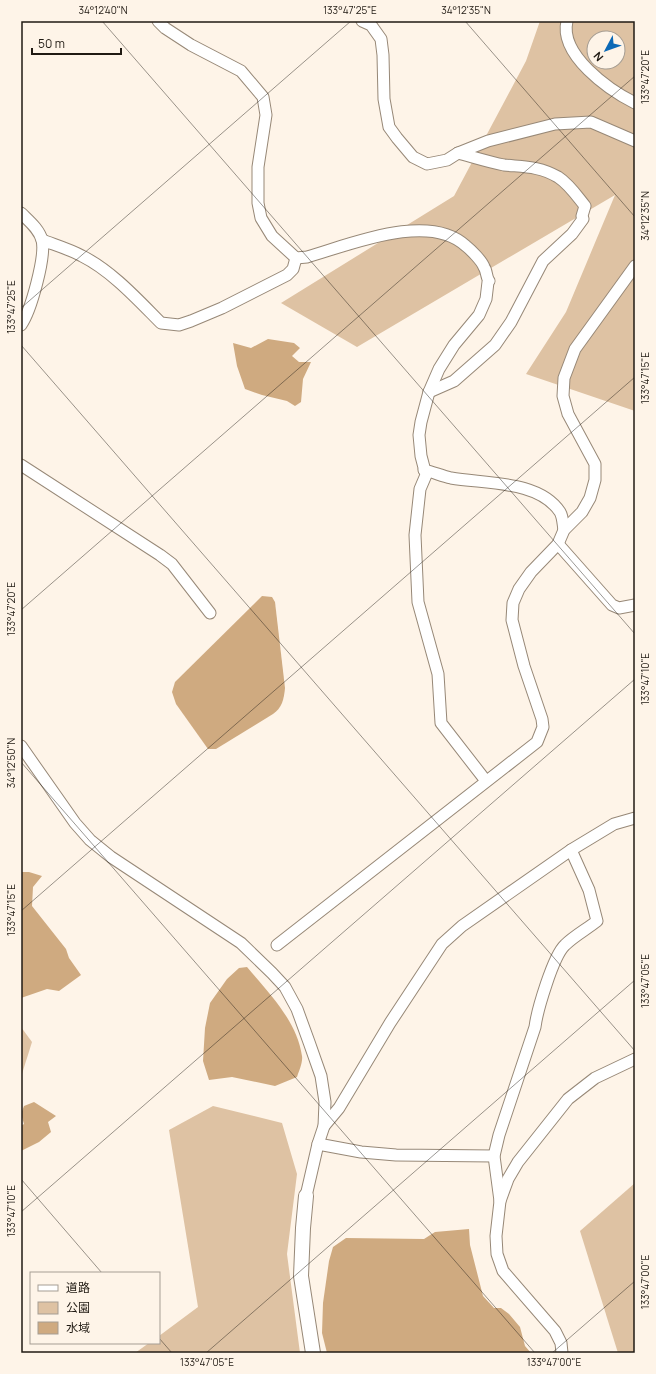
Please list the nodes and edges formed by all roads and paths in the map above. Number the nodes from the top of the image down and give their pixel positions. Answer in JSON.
{"nodes":[{"id":1,"x":158,"y":21,"type":"edge"},
{"id":2,"x":362,"y":21,"type":"edge"},
{"id":3,"x":567,"y":21,"type":"edge"},
{"id":4,"x":635,"y":103,"type":"edge"},
{"id":5,"x":635,"y":141,"type":"edge"},
{"id":6,"x":458,"y":154,"type":"junction"},
{"id":7,"x":21,"y":213,"type":"edge"},
{"id":8,"x":42,"y":240,"type":"junction"},
{"id":9,"x":296,"y":258,"type":"junction"},
{"id":10,"x":635,"y":266,"type":"edge"},
{"id":11,"x":21,"y":325,"type":"edge"},
{"id":12,"x":429,"y":392,"type":"junction"},
{"id":13,"x":21,"y":465,"type":"edge"},
{"id":14,"x":424,"y":470,"type":"junction"},
{"id":15,"x":564,"y":530,"type":"junction"},
{"id":16,"x":558,"y":544,"type":"junction"},
{"id":17,"x":635,"y":605,"type":"edge"},
{"id":18,"x":210,"y":613,"type":"dead end"},
{"id":19,"x":21,"y":746,"type":"edge"},
{"id":20,"x":486,"y":781,"type":"junction"},
{"id":21,"x":635,"y":818,"type":"edge"},
{"id":22,"x":571,"y":850,"type":"junction"},
{"id":23,"x":277,"y":945,"type":"dead end"},
{"id":24,"x":635,"y":1059,"type":"edge"},
{"id":25,"x":324,"y":1126,"type":"junction"},
{"id":26,"x":318,"y":1144,"type":"junction"},
{"id":27,"x":494,"y":1156,"type":"junction"},
{"id":28,"x":306,"y":1196,"type":"joint"},
{"id":29,"x":500,"y":1201,"type":"junction"},
{"id":30,"x":313,"y":1353,"type":"edge"},
{"id":31,"x":562,"y":1353,"type":"edge"}],
"edges":[{"from":1,"to":9,"type":"street"},
{"from":2,"to":6,"type":"street"},
{"from":3,"to":4,"type":"street"},
{"from":5,"to":6,"type":"street"},
{"from":6,"to":12,"type":"street"},
{"from":7,"to":8,"type":"street"},
{"from":8,"to":9,"type":"street"},
{"from":8,"to":11,"type":"street"},
{"from":9,"to":12,"type":"street"},
{"from":10,"to":15,"type":"street"},
{"from":12,"to":14,"type":"street"},
{"from":13,"to":18,"type":"street"},
{"from":14,"to":15,"type":"street"},
{"from":14,"to":20,"type":"street"},
{"from":15,"to":16,"type":"street"},
{"from":16,"to":17,"type":"street"},
{"from":16,"to":20,"type":"street"},
{"from":19,"to":25,"type":"street"},
{"from":20,"to":23,"type":"street"},
{"from":21,"to":22,"type":"street"},
{"from":22,"to":25,"type":"street"},
{"from":22,"to":27,"type":"street"},
{"from":24,"to":29,"type":"street"},
{"from":25,"to":26,"type":"street"},
{"from":26,"to":27,"type":"street"},
{"from":26,"to":28,"type":"street"},
{"from":27,"to":29,"type":"street"},
{"from":28,"to":30,"type":"street"},
{"from":29,"to":31,"type":"street"}]}
